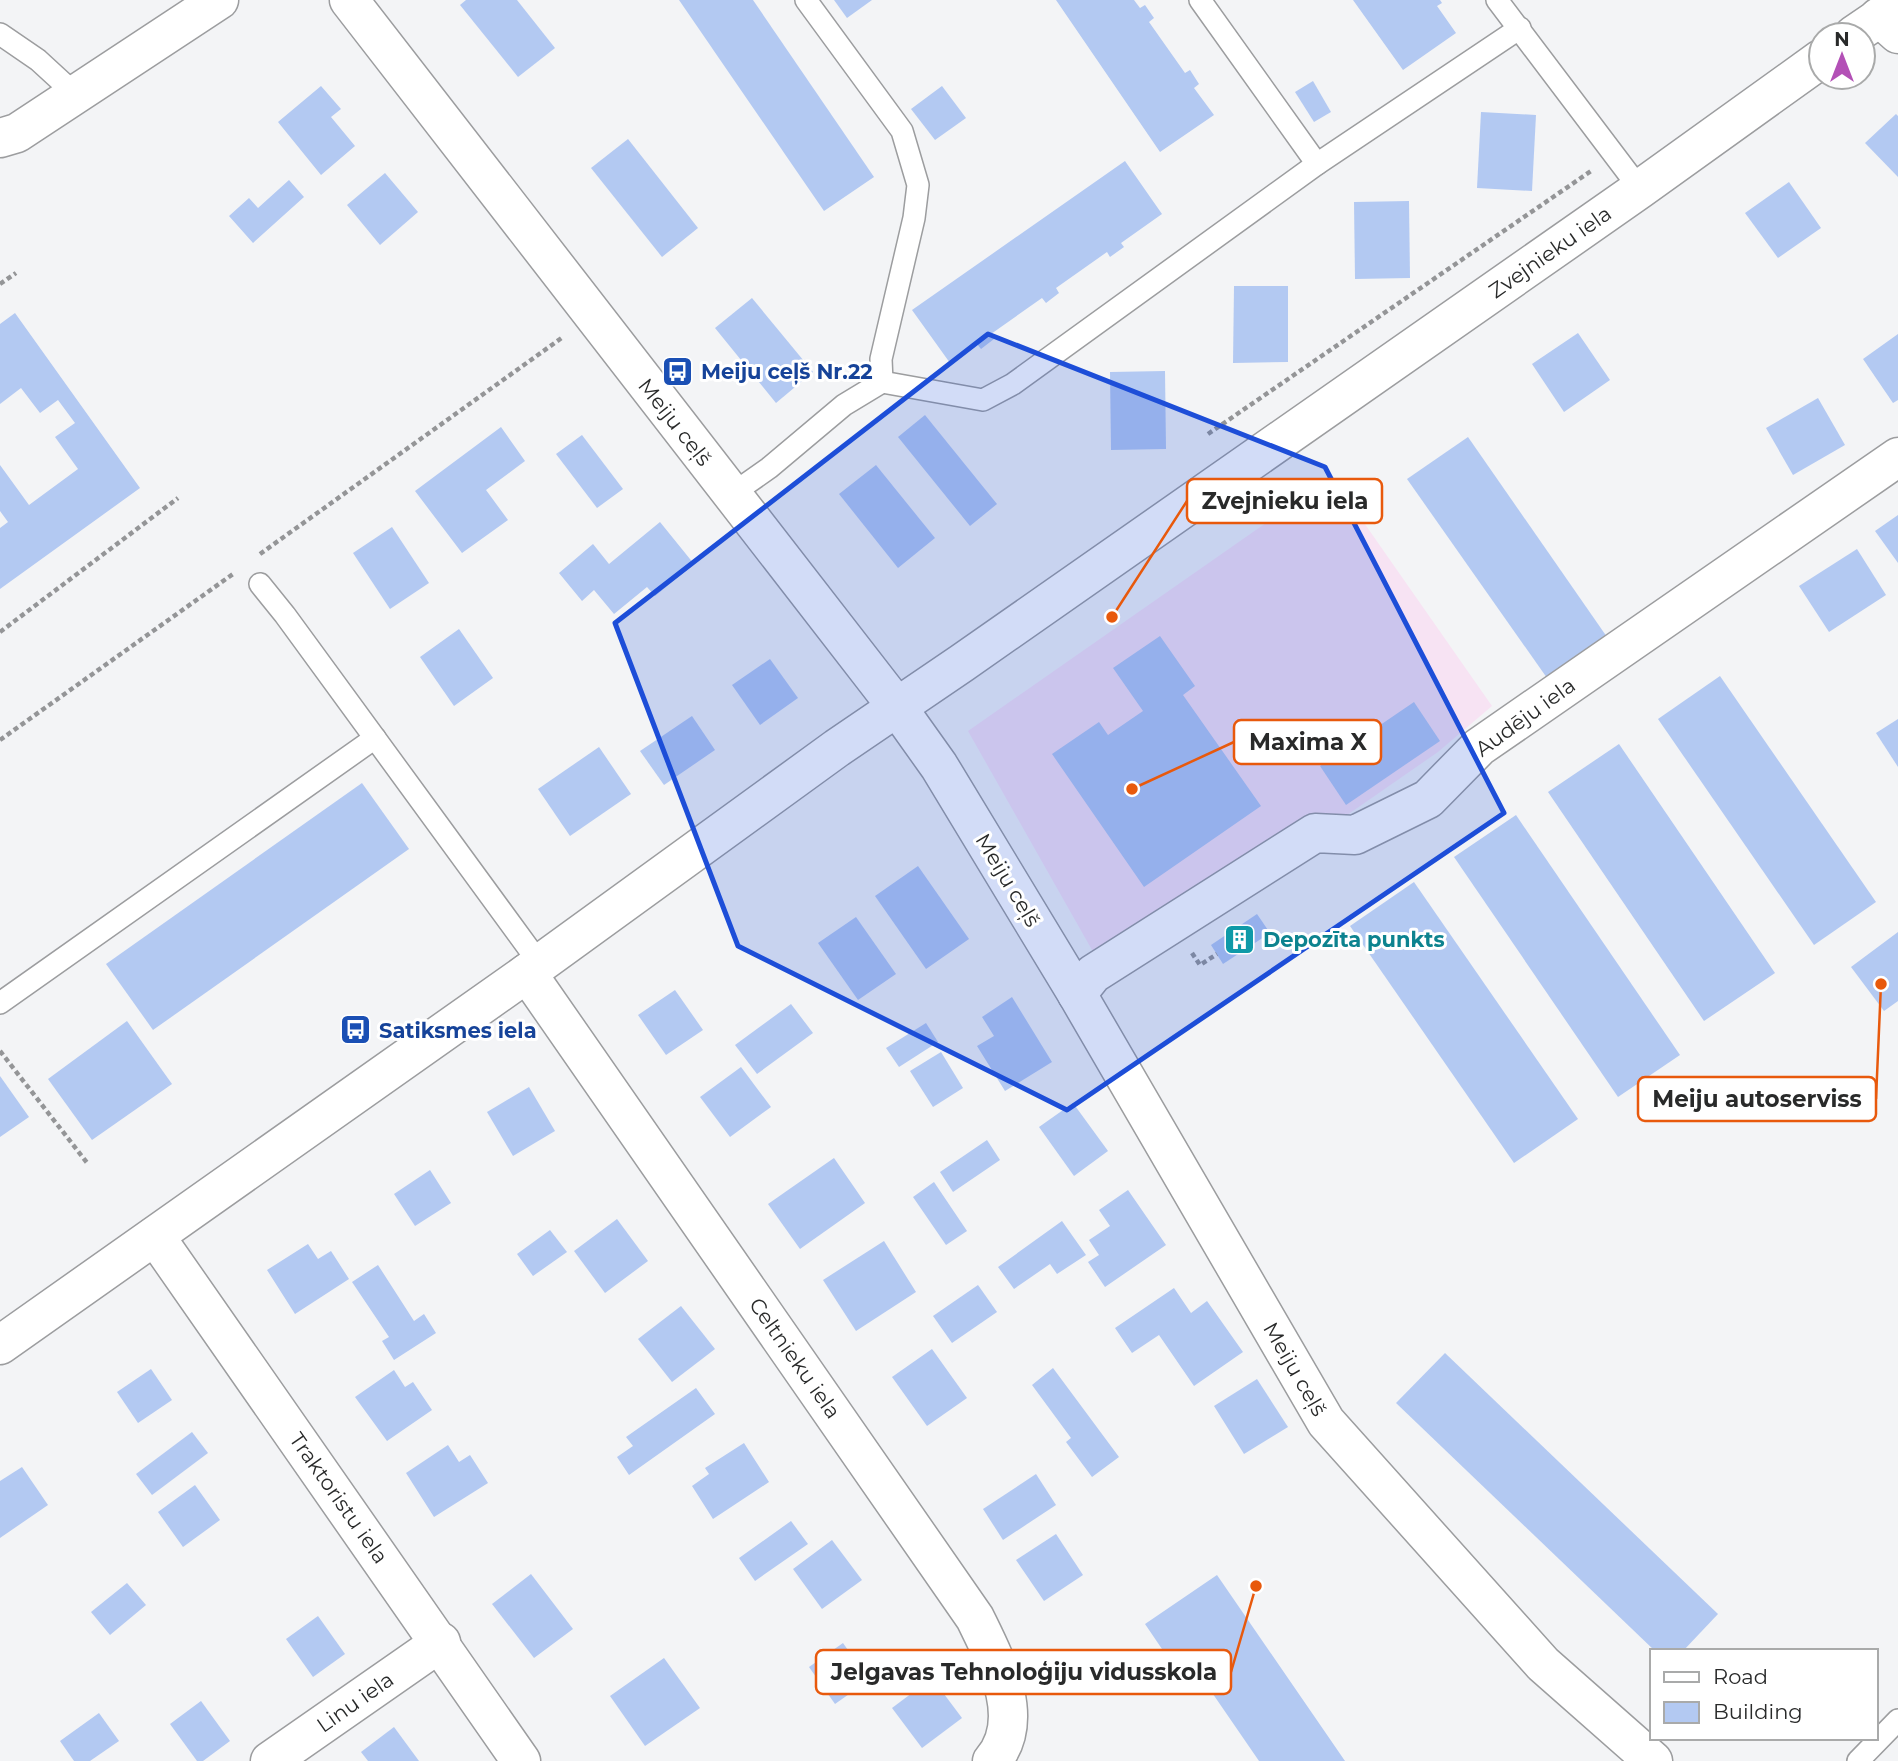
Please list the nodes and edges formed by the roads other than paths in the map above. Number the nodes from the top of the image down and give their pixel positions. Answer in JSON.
{"nodes":[{"id":1,"x":219,"y":0,"type":"edge"},
{"id":2,"x":349,"y":0,"type":"edge"},
{"id":3,"x":806,"y":0,"type":"edge"},
{"id":4,"x":1200,"y":0,"type":"edge"},
{"id":5,"x":1497,"y":0,"type":"edge"},
{"id":6,"x":1520,"y":28,"type":"junction"},
{"id":7,"x":0,"y":34,"type":"edge"},
{"id":8,"x":1807,"y":69,"type":"edge"},
{"id":9,"x":75,"y":94,"type":"junction"},
{"id":10,"x":0,"y":138,"type":"edge"},
{"id":11,"x":1317,"y":164,"type":"junction"},
{"id":12,"x":1640,"y":189,"type":"junction"},
{"id":13,"x":882,"y":382,"type":"junction"},
{"id":14,"x":1898,"y":457,"type":"edge"},
{"id":15,"x":732,"y":494,"type":"junction"},
{"id":16,"x":260,"y":584,"type":"dead end"},
{"id":17,"x":897,"y":707,"type":"junction"},
{"id":18,"x":375,"y":738,"type":"junction"},
{"id":19,"x":533,"y":968,"type":"junction"},
{"id":20,"x":1077,"y":994,"type":"junction"},
{"id":21,"x":0,"y":1003,"type":"edge"},
{"id":22,"x":155,"y":1236,"type":"junction"},
{"id":23,"x":0,"y":1345,"type":"edge"},
{"id":24,"x":441,"y":1643,"type":"junction"},
{"id":25,"x":1898,"y":1720,"type":"edge"},
{"id":26,"x":270,"y":1761,"type":"edge"},
{"id":27,"x":522,"y":1761,"type":"edge"},
{"id":28,"x":992,"y":1761,"type":"edge"},
{"id":29,"x":1653,"y":1761,"type":"edge"},
{"id":30,"x":1858,"y":1761,"type":"edge"}],
"edges":[{"from":1,"to":9,"type":"street"},
{"from":2,"to":15,"type":"street","name":"Meiju ceļš"},
{"from":3,"to":13,"type":"lane"},
{"from":4,"to":11,"type":"lane"},
{"from":5,"to":6,"type":"lane"},
{"from":6,"to":11,"type":"lane"},
{"from":6,"to":12,"type":"lane"},
{"from":7,"to":9,"type":"lane"},
{"from":8,"to":12,"type":"street","name":"Zvejnieku iela"},
{"from":9,"to":10,"type":"street"},
{"from":11,"to":13,"type":"lane"},
{"from":12,"to":17,"type":"street","name":"Zvejnieku iela"},
{"from":13,"to":15,"type":"lane"},
{"from":14,"to":20,"type":"street","name":"Audēju iela"},
{"from":15,"to":17,"type":"street","name":"Meiju ceļš"},
{"from":16,"to":18,"type":"lane"},
{"from":17,"to":19,"type":"street"},
{"from":17,"to":20,"type":"street","name":"Meiju ceļš"},
{"from":18,"to":19,"type":"lane"},
{"from":18,"to":21,"type":"lane"},
{"from":19,"to":22,"type":"street"},
{"from":19,"to":28,"type":"street","name":"Celtnieku iela"},
{"from":20,"to":29,"type":"street","name":"Meiju ceļš"},
{"from":22,"to":23,"type":"street"},
{"from":22,"to":24,"type":"street","name":"Traktoristu iela"},
{"from":24,"to":26,"type":"street","name":"Linu iela"},
{"from":24,"to":27,"type":"street","name":"Traktoristu iela"},
{"from":25,"to":30,"type":"lane"}]}
